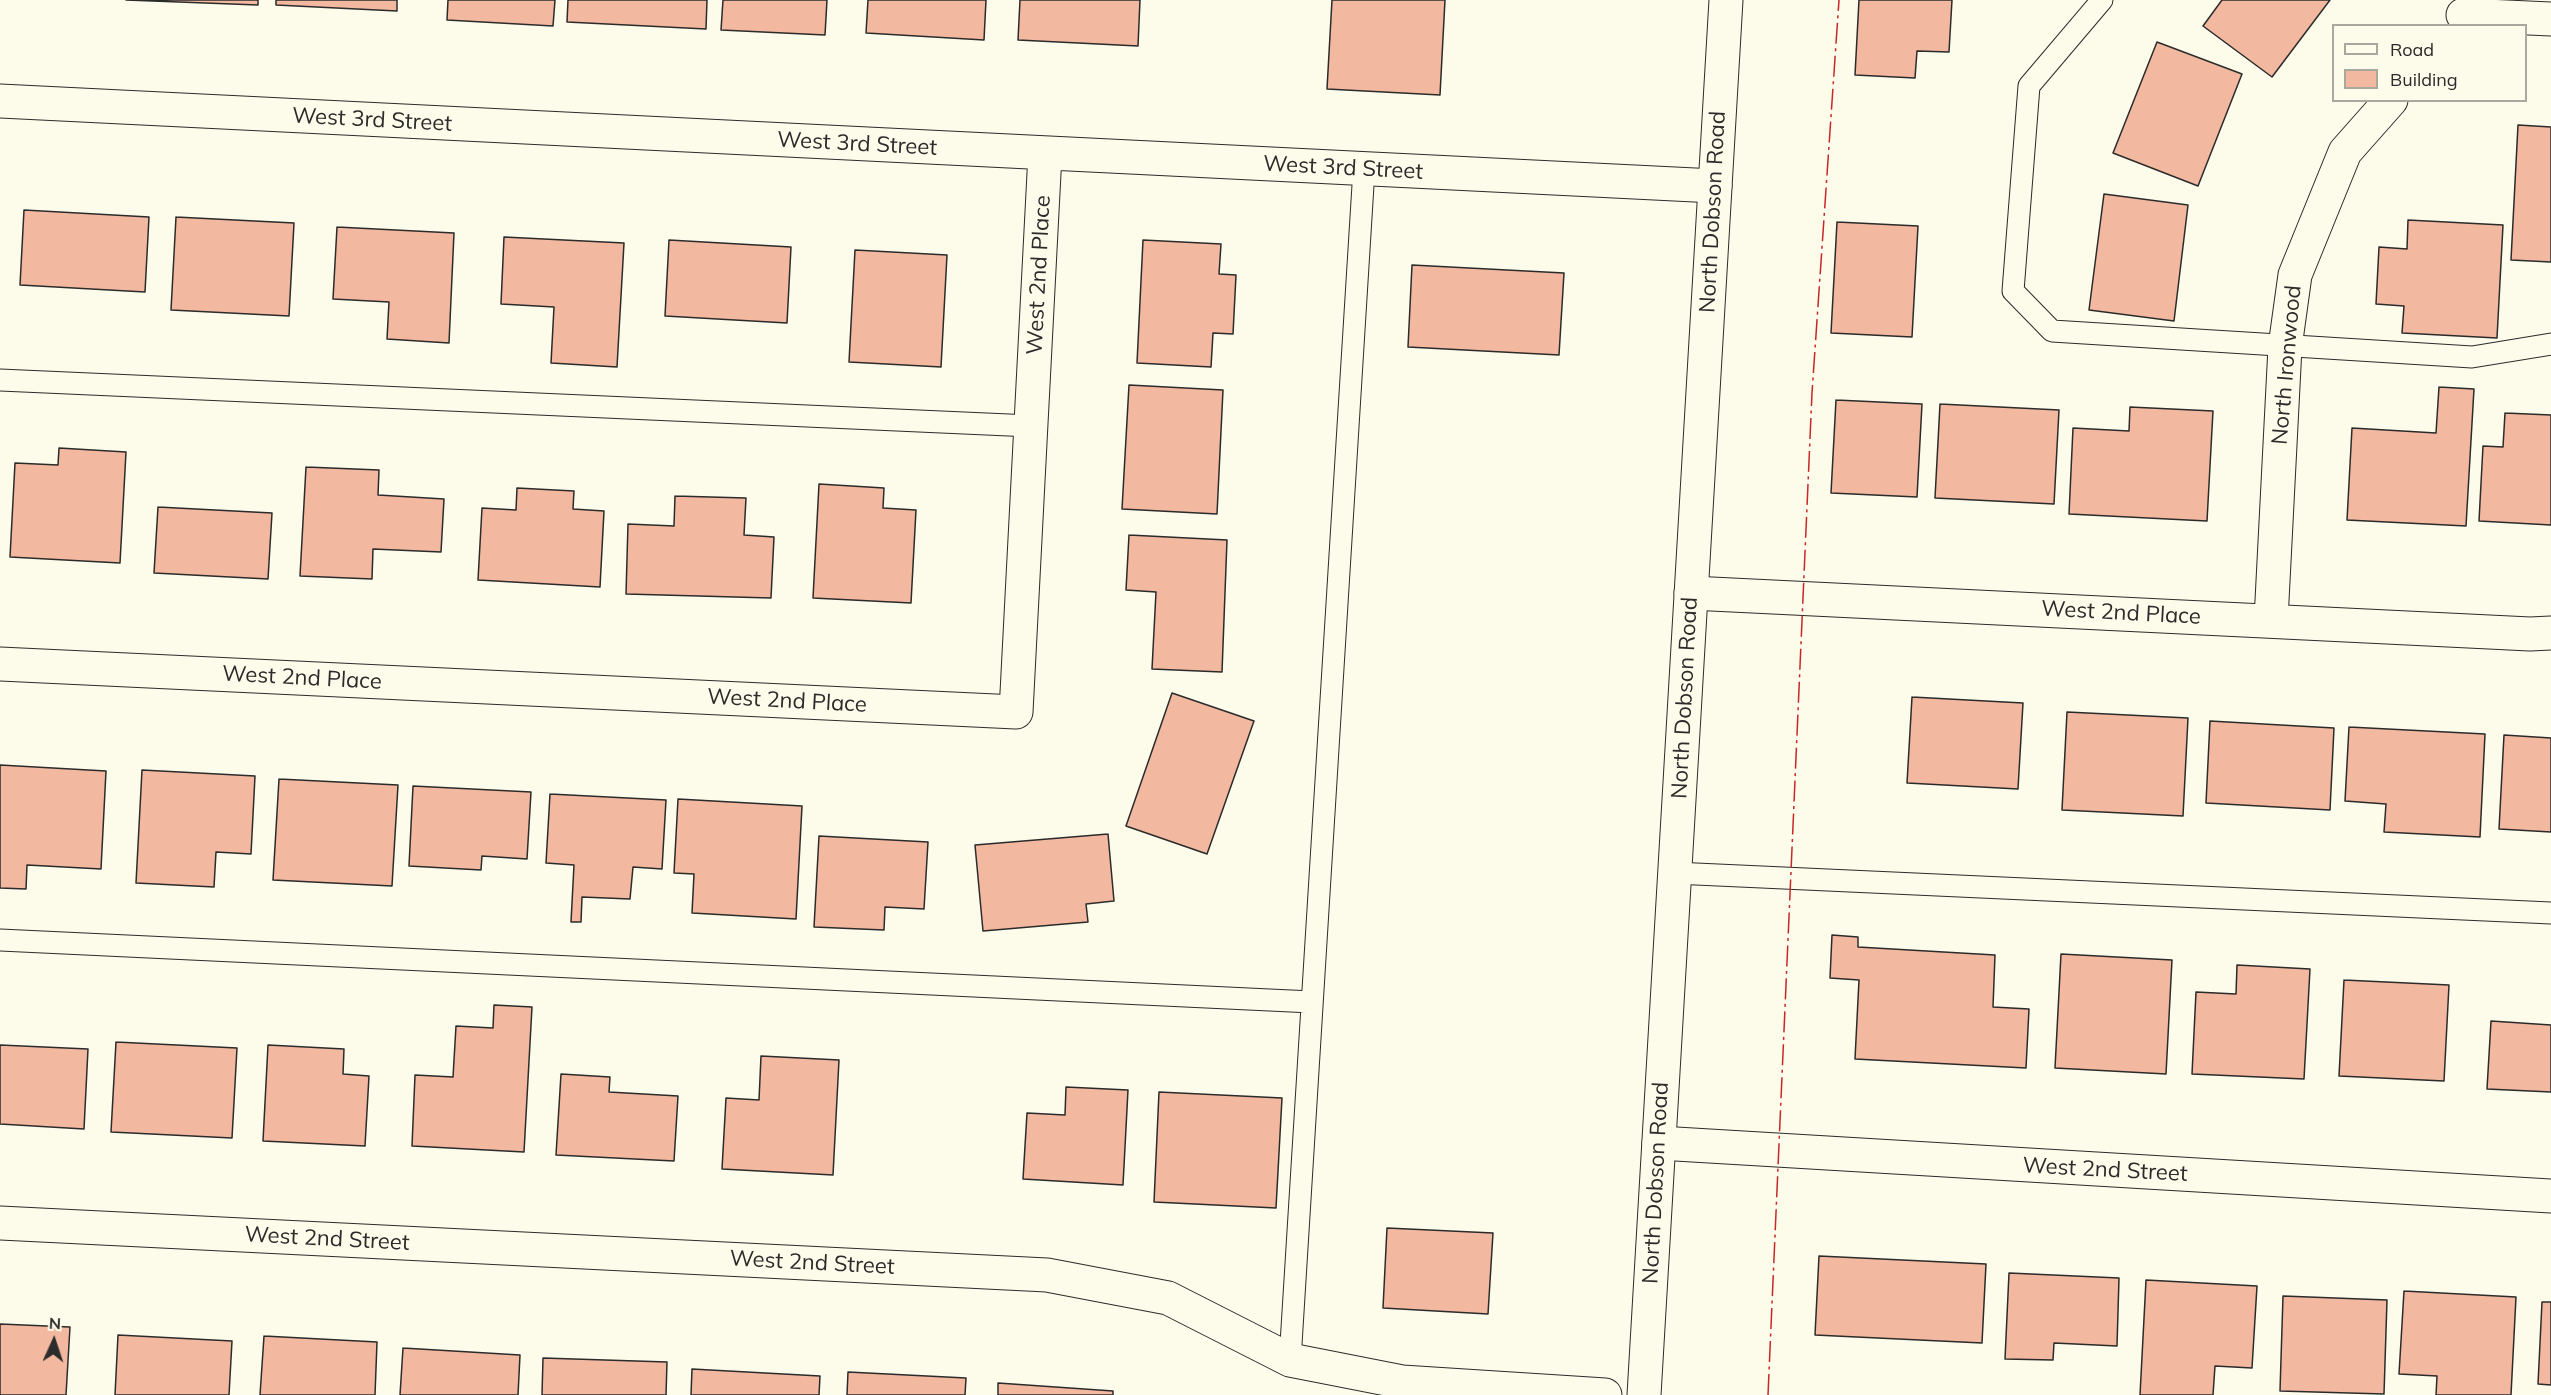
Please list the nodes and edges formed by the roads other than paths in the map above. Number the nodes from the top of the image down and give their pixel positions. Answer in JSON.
{"nodes":[{"id":1,"x":1726,"y":0,"type":"edge"},
{"id":2,"x":2102,"y":0,"type":"edge"},
{"id":3,"x":2463,"y":13,"type":"edge"},
{"id":4,"x":2551,"y":19,"type":"edge"},
{"id":5,"x":0,"y":101,"type":"edge"},
{"id":6,"x":2389,"y":102,"type":"edge"},
{"id":7,"x":1045,"y":154,"type":"junction"},
{"id":8,"x":1364,"y":169,"type":"junction"},
{"id":9,"x":1715,"y":186,"type":"junction"},
{"id":10,"x":2551,"y":344,"type":"edge"},
{"id":11,"x":2285,"y":347,"type":"junction"},
{"id":12,"x":0,"y":380,"type":"edge"},
{"id":13,"x":1031,"y":426,"type":"junction"},
{"id":14,"x":1691,"y":593,"type":"junction"},
{"id":15,"x":2271,"y":620,"type":"junction"},
{"id":16,"x":2551,"y":633,"type":"edge"},
{"id":17,"x":0,"y":664,"type":"edge"},
{"id":18,"x":1674,"y":873,"type":"junction"},
{"id":19,"x":2551,"y":913,"type":"edge"},
{"id":20,"x":0,"y":940,"type":"edge"},
{"id":21,"x":1312,"y":1002,"type":"junction"},
{"id":22,"x":1659,"y":1143,"type":"junction"},
{"id":23,"x":2551,"y":1196,"type":"edge"},
{"id":24,"x":0,"y":1223,"type":"edge"},
{"id":25,"x":1290,"y":1360,"type":"junction"},
{"id":26,"x":1605,"y":1395,"type":"edge"},
{"id":27,"x":1644,"y":1395,"type":"edge"}],
"edges":[{"from":1,"to":9,"type":"street","name":"North Dobson Road"},
{"from":2,"to":11,"type":"lane"},
{"from":3,"to":4,"type":"street"},
{"from":5,"to":7,"type":"street","name":"West 3rd Street"},
{"from":6,"to":11,"type":"street","name":"North Ironwood"},
{"from":7,"to":8,"type":"street","name":"West 3rd Street"},
{"from":7,"to":13,"type":"street","name":"West 2nd Place"},
{"from":8,"to":9,"type":"street","name":"West 3rd Street"},
{"from":8,"to":21,"type":"lane"},
{"from":9,"to":14,"type":"street","name":"North Dobson Road"},
{"from":10,"to":11,"type":"lane"},
{"from":11,"to":15,"type":"street","name":"North Ironwood"},
{"from":12,"to":13,"type":"lane"},
{"from":13,"to":17,"type":"street","name":"West 2nd Place"},
{"from":14,"to":15,"type":"street","name":"West 2nd Place"},
{"from":14,"to":18,"type":"street","name":"North Dobson Road"},
{"from":15,"to":16,"type":"street","name":"West 2nd Place"},
{"from":18,"to":19,"type":"lane"},
{"from":18,"to":22,"type":"street","name":"North Dobson Road"},
{"from":20,"to":21,"type":"lane"},
{"from":21,"to":25,"type":"lane"},
{"from":22,"to":23,"type":"street","name":"West 2nd Street"},
{"from":22,"to":27,"type":"street","name":"North Dobson Road"},
{"from":24,"to":25,"type":"street","name":"West 2nd Street"},
{"from":25,"to":26,"type":"street","name":"West 2nd Street"}]}
